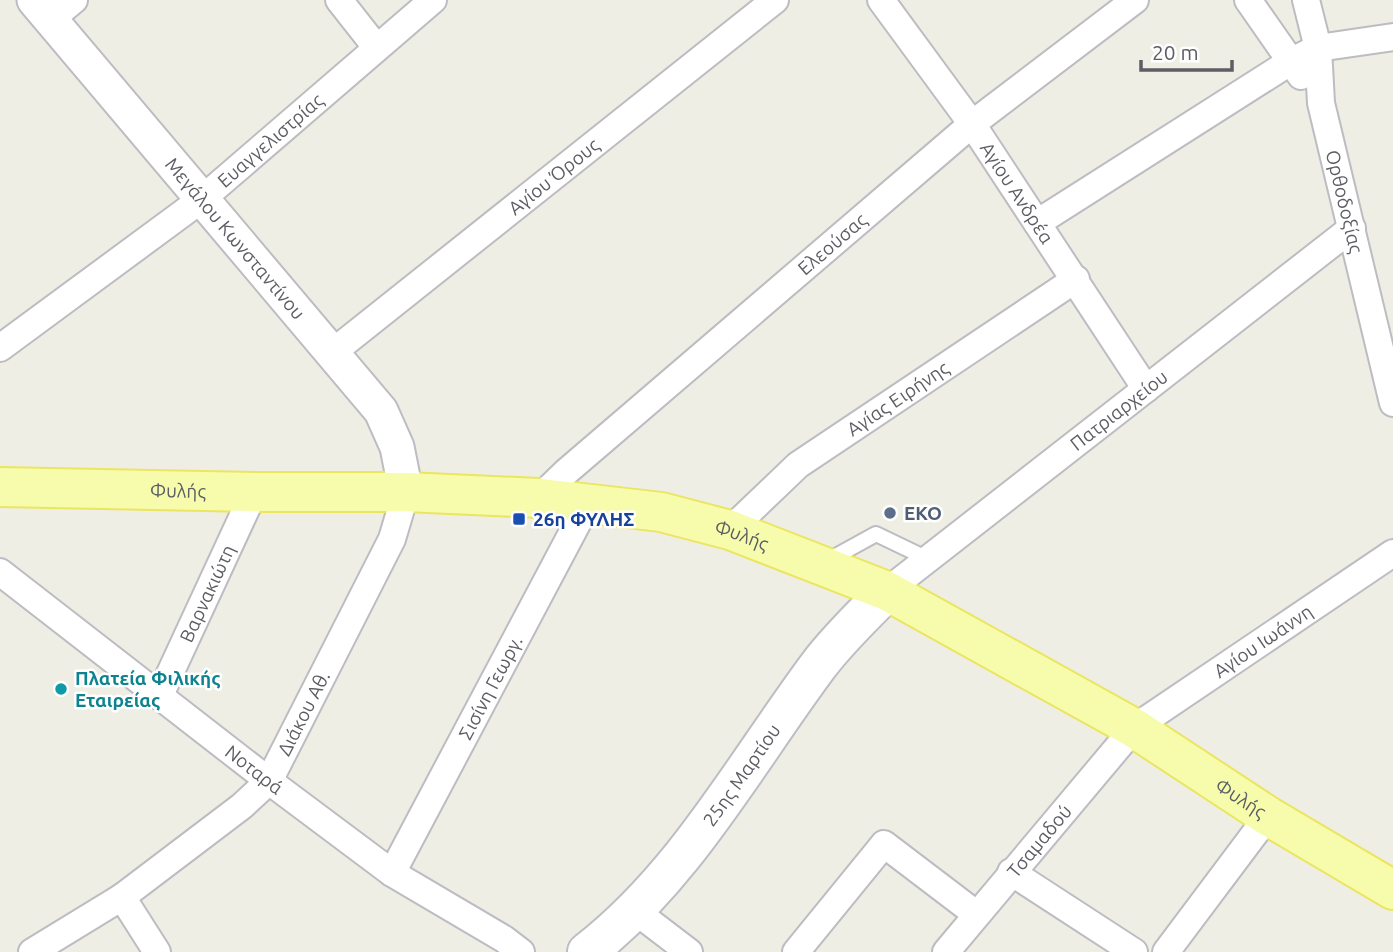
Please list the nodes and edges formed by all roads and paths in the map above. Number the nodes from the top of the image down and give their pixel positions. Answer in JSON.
{"nodes":[{"id":1,"x":339,"y":0,"type":"edge"},
{"id":2,"x":433,"y":0,"type":"edge"},
{"id":3,"x":775,"y":0,"type":"edge"},
{"id":4,"x":881,"y":0,"type":"edge"},
{"id":5,"x":1135,"y":0,"type":"edge"},
{"id":6,"x":1248,"y":0,"type":"edge"},
{"id":7,"x":1306,"y":0,"type":"edge"},
{"id":8,"x":53,"y":6,"type":"edge"},
{"id":9,"x":1393,"y":37,"type":"edge"},
{"id":10,"x":376,"y":47,"type":"junction"},
{"id":11,"x":1318,"y":48,"type":"junction"},
{"id":12,"x":1290,"y":62,"type":"junction"},
{"id":13,"x":1321,"y":103,"type":"junction"},
{"id":14,"x":972,"y":124,"type":"junction"},
{"id":15,"x":202,"y":199,"type":"junction"},
{"id":16,"x":1037,"y":223,"type":"junction"},
{"id":17,"x":1352,"y":228,"type":"junction"},
{"id":18,"x":1076,"y":279,"type":"junction"},
{"id":19,"x":0,"y":348,"type":"edge"},
{"id":20,"x":333,"y":352,"type":"junction"},
{"id":21,"x":1146,"y":389,"type":"junction"},
{"id":22,"x":1393,"y":403,"type":"edge"},
{"id":23,"x":0,"y":487,"type":"edge"},
{"id":24,"x":254,"y":492,"type":"junction"},
{"id":25,"x":406,"y":492,"type":"junction"},
{"id":26,"x":539,"y":498,"type":"junction"},
{"id":27,"x":588,"y":503,"type":"junction"},
{"id":28,"x":730,"y":530,"type":"junction"},
{"id":29,"x":1393,"y":553,"type":"edge"},
{"id":30,"x":928,"y":559,"type":"junction"},
{"id":31,"x":821,"y":564,"type":"junction"},
{"id":32,"x":0,"y":572,"type":"edge"},
{"id":33,"x":887,"y":591,"type":"junction"},
{"id":34,"x":160,"y":695,"type":"junction"},
{"id":35,"x":1134,"y":728,"type":"junction"},
{"id":36,"x":269,"y":781,"type":"junction"},
{"id":37,"x":1268,"y":816,"type":"junction"},
{"id":38,"x":1011,"y":872,"type":"junction"},
{"id":39,"x":392,"y":873,"type":"junction"},
{"id":40,"x":1393,"y":890,"type":"edge"},
{"id":41,"x":122,"y":897,"type":"junction"},
{"id":42,"x":634,"y":910,"type":"junction"},
{"id":43,"x":976,"y":914,"type":"junction"},
{"id":44,"x":32,"y":952,"type":"edge"},
{"id":45,"x":157,"y":952,"type":"edge"},
{"id":46,"x":520,"y":952,"type":"edge"},
{"id":47,"x":587,"y":952,"type":"edge"},
{"id":48,"x":689,"y":952,"type":"edge"},
{"id":49,"x":796,"y":952,"type":"edge"},
{"id":50,"x":946,"y":952,"type":"edge"},
{"id":51,"x":1134,"y":952,"type":"edge"},
{"id":52,"x":1166,"y":952,"type":"edge"}],
"edges":[{"from":1,"to":10,"type":"street"},
{"from":2,"to":10,"type":"street","name":"Ευαγγελιστρίας"},
{"from":3,"to":20,"type":"street","name":"Αγίου Όρους"},
{"from":4,"to":14,"type":"street","name":"Αγίου Ανδρέα"},
{"from":5,"to":14,"type":"street","name":"Ελεούσας"},
{"from":6,"to":12,"type":"street"},
{"from":7,"to":11,"type":"street","name":"Ορθοδοξίας"},
{"from":8,"to":15,"type":"street","name":"Μεγάλου Κωνσταντίνου"},
{"from":9,"to":11,"type":"street"},
{"from":10,"to":15,"type":"street","name":"Ευαγγελιστρίας"},
{"from":11,"to":12,"type":"street"},
{"from":11,"to":13,"type":"street","name":"Ορθοδοξίας"},
{"from":12,"to":13,"type":"street"},
{"from":12,"to":16,"type":"street"},
{"from":13,"to":17,"type":"street","name":"Ορθοδοξίας"},
{"from":14,"to":16,"type":"street","name":"Αγίου Ανδρέα"},
{"from":14,"to":26,"type":"street","name":"Ελεούσας"},
{"from":15,"to":19,"type":"street","name":"Ευαγγελιστρίας"},
{"from":15,"to":20,"type":"street","name":"Μεγάλου Κωνσταντίνου"},
{"from":16,"to":18,"type":"street","name":"Αγίου Ανδρέα"},
{"from":17,"to":21,"type":"street","name":"Πατριαρχείου"},
{"from":17,"to":22,"type":"street","name":"Ορθοδοξίας"},
{"from":18,"to":21,"type":"street","name":"Αγίου Ανδρέα"},
{"from":18,"to":28,"type":"street","name":"Αγίας Ειρήνης"},
{"from":20,"to":25,"type":"street","name":"Μεγάλου Κωνσταντίνου"},
{"from":21,"to":30,"type":"street","name":"Πατριαρχείου"},
{"from":23,"to":24,"type":"main road","name":"Φυλής"},
{"from":24,"to":25,"type":"main road","name":"Φυλής"},
{"from":24,"to":34,"type":"street","name":"Βαρνακιώτη"},
{"from":25,"to":26,"type":"main road","name":"Φυλής"},
{"from":25,"to":36,"type":"street","name":"Διάκου Αθ."},
{"from":26,"to":27,"type":"main road","name":"Φυλής"},
{"from":27,"to":28,"type":"main road","name":"Φυλής"},
{"from":27,"to":39,"type":"street","name":"Σισίνη Γεωργ."},
{"from":28,"to":31,"type":"main road","name":"Φυλής"},
{"from":29,"to":35,"type":"street","name":"Αγίου Ιωάννη"},
{"from":30,"to":31,"type":"lane"},
{"from":30,"to":33,"type":"street","name":"Πατριαρχείου"},
{"from":31,"to":33,"type":"main road","name":"Φυλής"},
{"from":32,"to":34,"type":"street","name":"Νοταρά"},
{"from":33,"to":35,"type":"main road","name":"Φυλής"},
{"from":33,"to":42,"type":"main road","name":"25ης Μαρτίου"},
{"from":34,"to":36,"type":"street","name":"Νοταρά"},
{"from":35,"to":37,"type":"main road","name":"Φυλής"},
{"from":35,"to":38,"type":"street","name":"Τσαμαδού"},
{"from":36,"to":39,"type":"street","name":"Νοταρά"},
{"from":36,"to":41,"type":"street","name":"Διάκου Αθ."},
{"from":37,"to":40,"type":"main road","name":"Φυλής"},
{"from":37,"to":52,"type":"street"},
{"from":38,"to":43,"type":"street","name":"Τσαμαδού"},
{"from":38,"to":51,"type":"street"},
{"from":39,"to":46,"type":"street","name":"Νοταρά"},
{"from":41,"to":44,"type":"street","name":"Διάκου Αθ."},
{"from":41,"to":45,"type":"street"},
{"from":42,"to":47,"type":"main road","name":"25ης Μαρτίου"},
{"from":42,"to":48,"type":"street"},
{"from":43,"to":49,"type":"street"},
{"from":43,"to":50,"type":"street","name":"Τσαμαδού"}]}
